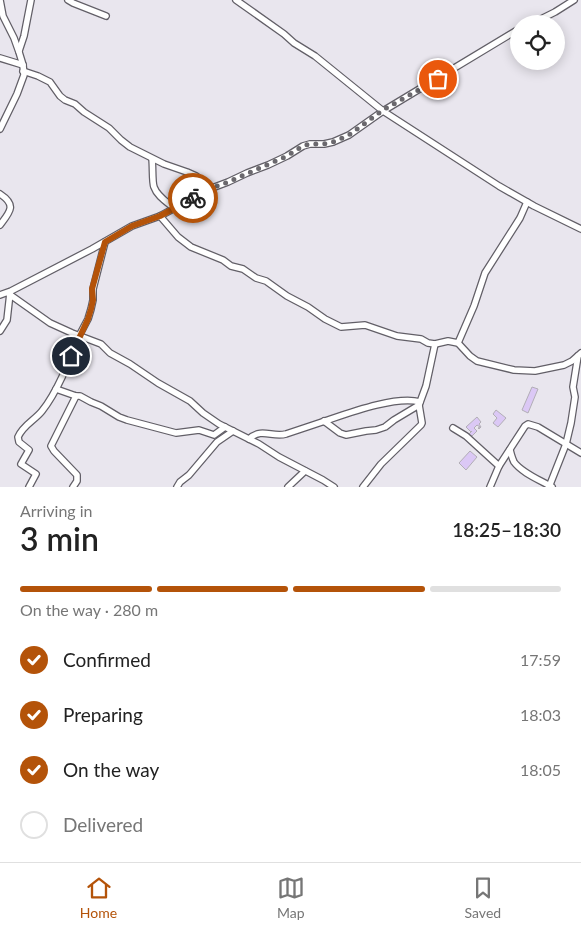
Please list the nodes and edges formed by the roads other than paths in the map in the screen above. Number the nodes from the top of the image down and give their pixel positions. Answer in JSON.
{"nodes":[{"id":1,"x":0,"y":0,"type":"edge"},
{"id":2,"x":31,"y":0,"type":"edge"},
{"id":3,"x":68,"y":0,"type":"edge"},
{"id":4,"x":236,"y":0,"type":"edge"},
{"id":5,"x":574,"y":0,"type":"edge"},
{"id":6,"x":549,"y":15,"type":"edge"},
{"id":7,"x":4,"y":16,"type":"junction"},
{"id":8,"x":106,"y":16,"type":"dead end"},
{"id":9,"x":0,"y":23,"type":"edge"},
{"id":10,"x":510,"y":35,"type":"edge"},
{"id":11,"x":19,"y":52,"type":"junction"},
{"id":12,"x":0,"y":58,"type":"edge"},
{"id":13,"x":23,"y":68,"type":"junction"},
{"id":14,"x":383,"y":110,"type":"junction"},
{"id":15,"x":0,"y":129,"type":"edge"},
{"id":16,"x":152,"y":159,"type":"junction"},
{"id":17,"x":212,"y":188,"type":"junction"},
{"id":18,"x":0,"y":194,"type":"edge"},
{"id":19,"x":527,"y":202,"type":"junction"},
{"id":20,"x":174,"y":208,"type":"junction"},
{"id":21,"x":160,"y":216,"type":"junction"},
{"id":22,"x":0,"y":225,"type":"edge"},
{"id":23,"x":581,"y":229,"type":"edge"},
{"id":24,"x":105,"y":242,"type":"junction"},
{"id":25,"x":10,"y":292,"type":"junction"},
{"id":26,"x":0,"y":295,"type":"edge"},
{"id":27,"x":0,"y":331,"type":"edge"},
{"id":28,"x":79,"y":336,"type":"junction"},
{"id":29,"x":435,"y":344,"type":"junction"},
{"id":30,"x":458,"y":344,"type":"junction"},
{"id":31,"x":580,"y":355,"type":"edge"},
{"id":32,"x":56,"y":389,"type":"junction"},
{"id":33,"x":76,"y":396,"type":"junction"},
{"id":34,"x":419,"y":403,"type":"junction"},
{"id":35,"x":324,"y":421,"type":"junction"},
{"id":36,"x":225,"y":427,"type":"junction"},
{"id":37,"x":453,"y":428,"type":"dead end"},
{"id":38,"x":233,"y":431,"type":"junction"},
{"id":39,"x":214,"y":435,"type":"junction"},
{"id":40,"x":249,"y":439,"type":"junction"},
{"id":41,"x":217,"y":442,"type":"junction"},
{"id":42,"x":566,"y":444,"type":"junction"},
{"id":43,"x":510,"y":450,"type":"junction"},
{"id":44,"x":581,"y":453,"type":"edge"},
{"id":45,"x":500,"y":466,"type":"junction"},
{"id":46,"x":305,"y":471,"type":"junction"},
{"id":47,"x":29,"y":487,"type":"edge"},
{"id":48,"x":73,"y":487,"type":"edge"},
{"id":49,"x":178,"y":487,"type":"edge"},
{"id":50,"x":288,"y":487,"type":"edge"},
{"id":51,"x":334,"y":487,"type":"edge"},
{"id":52,"x":362,"y":487,"type":"edge"},
{"id":53,"x":490,"y":487,"type":"edge"},
{"id":54,"x":550,"y":487,"type":"edge"}],
"edges":[{"from":1,"to":7,"type":"street"},
{"from":2,"to":11,"type":"street"},
{"from":3,"to":8,"type":"street"},
{"from":4,"to":14,"type":"street"},
{"from":5,"to":6,"type":"street"},
{"from":7,"to":9,"type":"street"},
{"from":7,"to":11,"type":"street"},
{"from":10,"to":14,"type":"street"},
{"from":11,"to":13,"type":"street"},
{"from":12,"to":13,"type":"street"},
{"from":13,"to":15,"type":"street"},
{"from":13,"to":16,"type":"street"},
{"from":14,"to":17,"type":"street"},
{"from":14,"to":19,"type":"street"},
{"from":16,"to":17,"type":"street"},
{"from":16,"to":20,"type":"street"},
{"from":17,"to":20,"type":"street"},
{"from":18,"to":22,"type":"street"},
{"from":19,"to":23,"type":"street"},
{"from":19,"to":30,"type":"street"},
{"from":20,"to":21,"type":"street"},
{"from":21,"to":24,"type":"street"},
{"from":21,"to":29,"type":"street"},
{"from":24,"to":25,"type":"street"},
{"from":24,"to":28,"type":"street"},
{"from":25,"to":26,"type":"street"},
{"from":25,"to":27,"type":"street"},
{"from":25,"to":28,"type":"street"},
{"from":28,"to":32,"type":"street"},
{"from":28,"to":36,"type":"street"},
{"from":29,"to":30,"type":"street"},
{"from":29,"to":34,"type":"street"},
{"from":30,"to":31,"type":"street"},
{"from":31,"to":42,"type":"street"},
{"from":32,"to":33,"type":"street"},
{"from":32,"to":47,"type":"street"},
{"from":33,"to":39,"type":"street"},
{"from":33,"to":48,"type":"street"},
{"from":34,"to":35,"type":"street"},
{"from":34,"to":35,"type":"street"},
{"from":34,"to":52,"type":"street"},
{"from":35,"to":40,"type":"street"},
{"from":36,"to":38,"type":"street"},
{"from":36,"to":39,"type":"street"},
{"from":37,"to":45,"type":"street"},
{"from":38,"to":40,"type":"street"},
{"from":38,"to":41,"type":"street"},
{"from":39,"to":41,"type":"street"},
{"from":40,"to":46,"type":"street"},
{"from":41,"to":49,"type":"street"},
{"from":42,"to":43,"type":"street"},
{"from":42,"to":44,"type":"street"},
{"from":42,"to":54,"type":"street"},
{"from":43,"to":45,"type":"street"},
{"from":43,"to":54,"type":"street"},
{"from":45,"to":53,"type":"street"},
{"from":46,"to":50,"type":"street"},
{"from":46,"to":51,"type":"street"}]}
